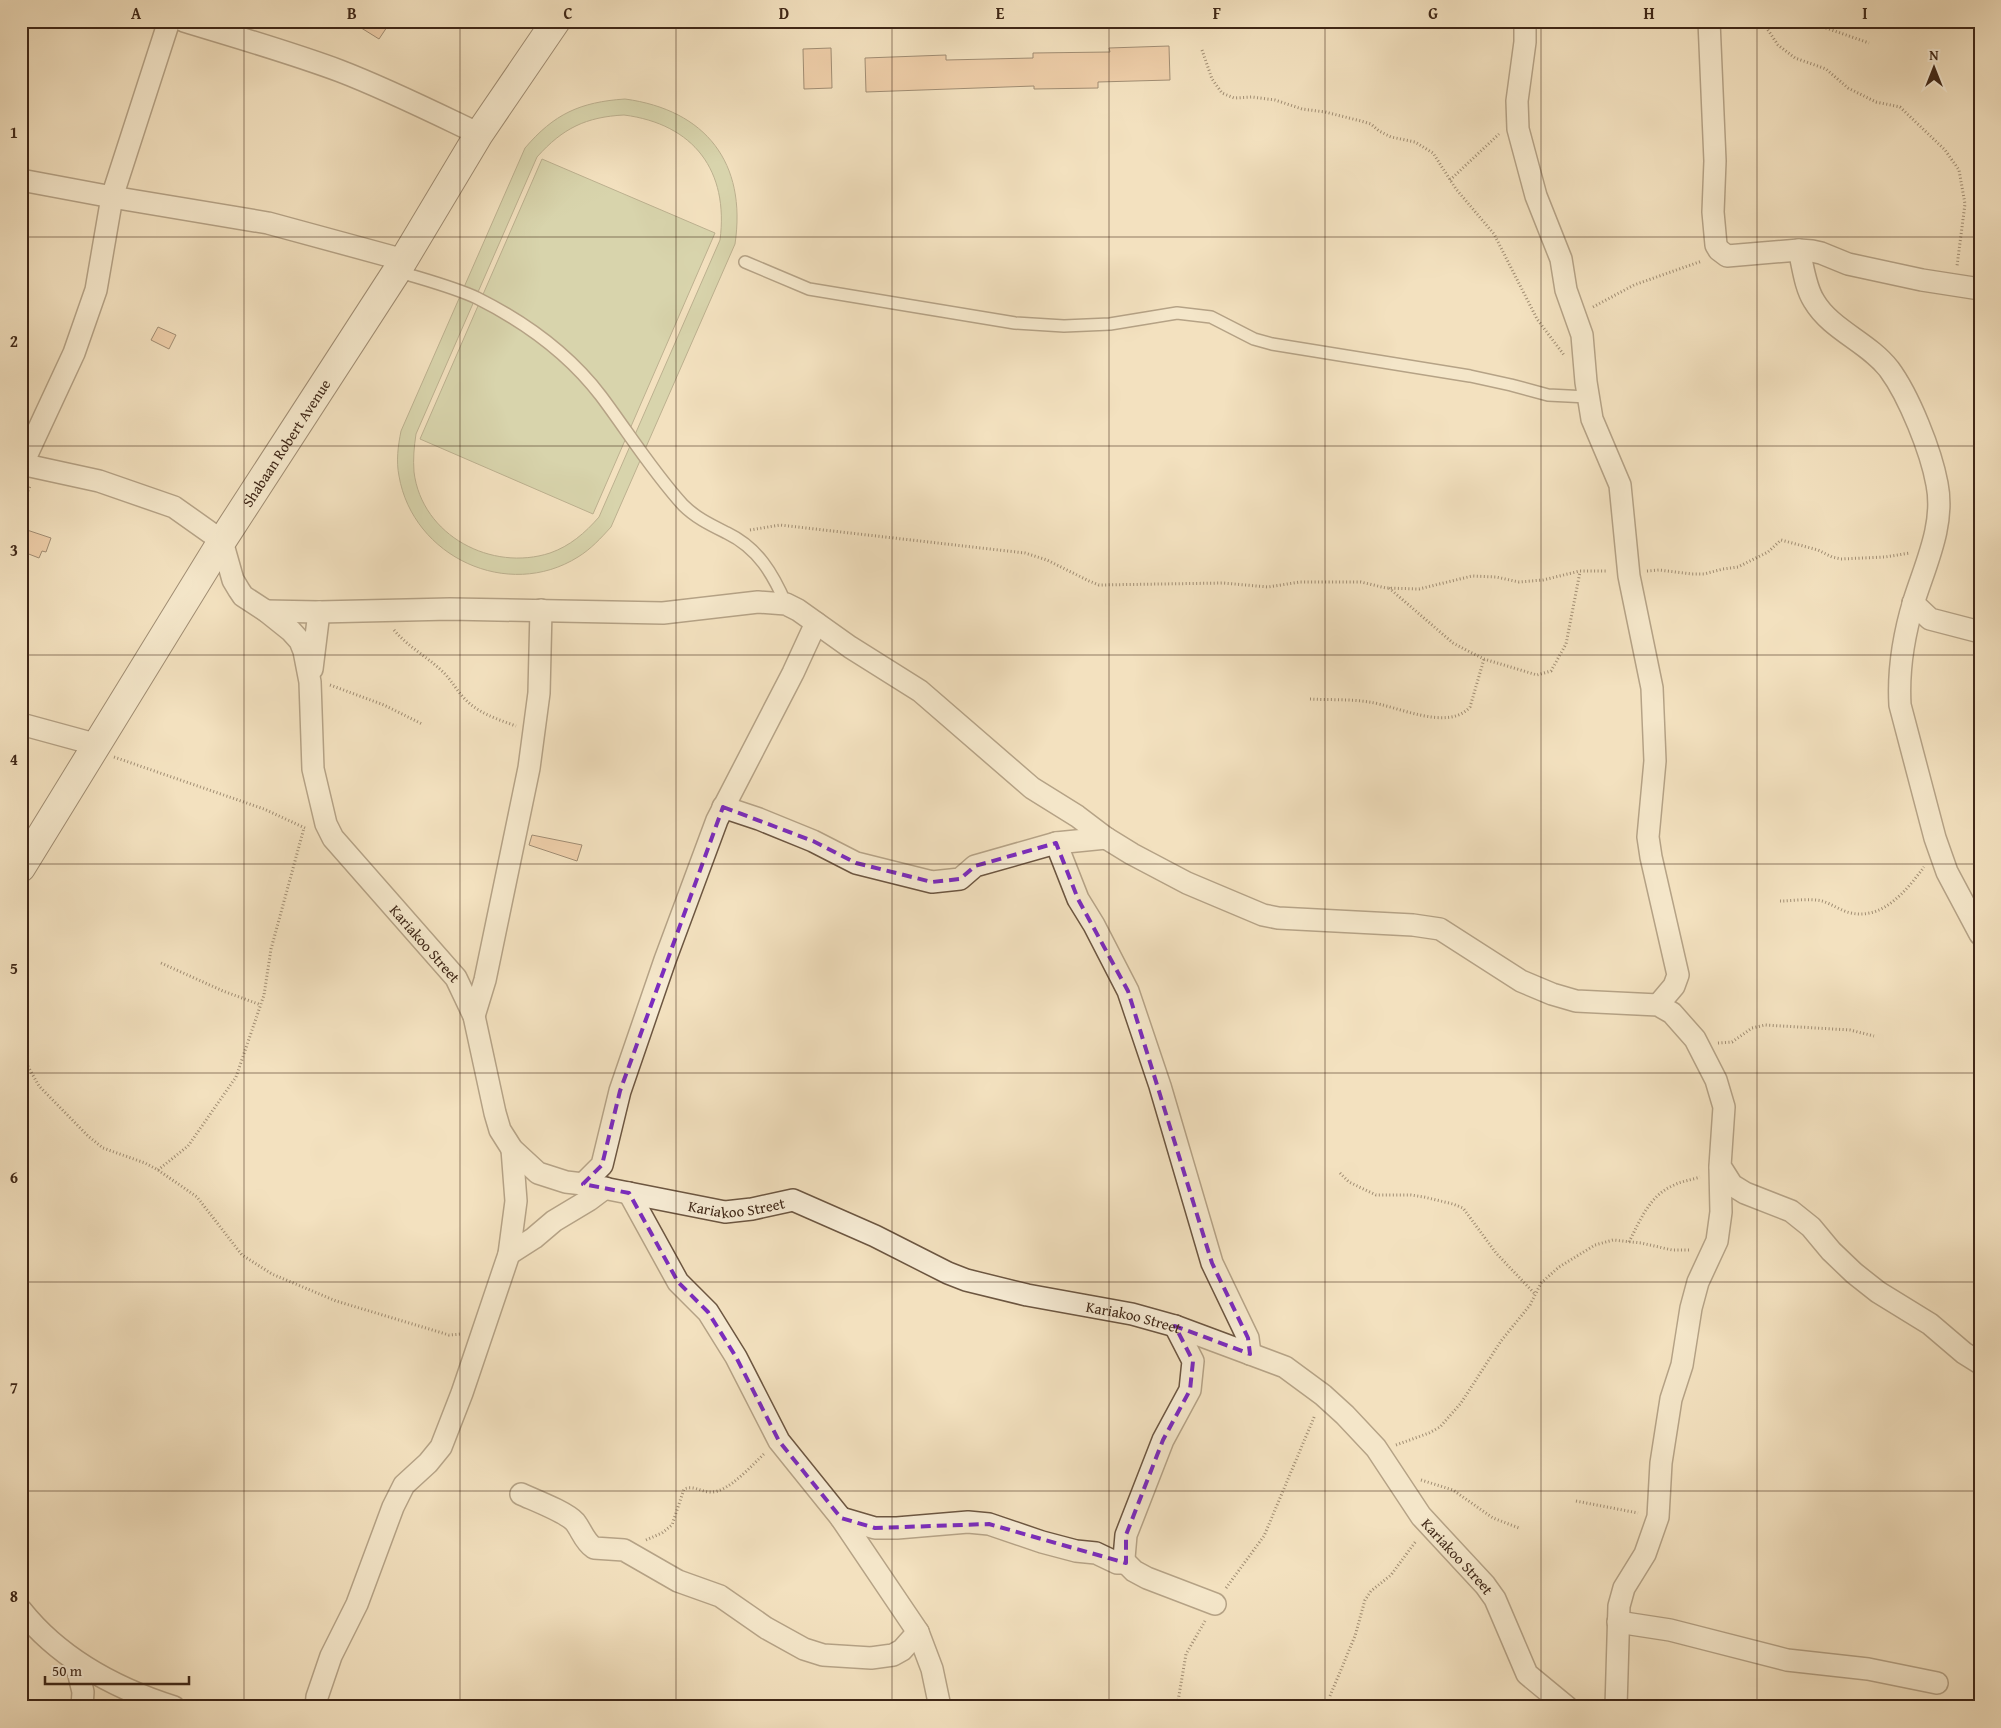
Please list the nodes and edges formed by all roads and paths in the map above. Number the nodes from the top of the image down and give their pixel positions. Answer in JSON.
{"nodes":[{"id":1,"x":169,"y":21,"type":"edge"},
{"id":2,"x":184,"y":21,"type":"edge"},
{"id":3,"x":556,"y":21,"type":"edge"},
{"id":4,"x":1525,"y":21,"type":"edge"},
{"id":5,"x":1709,"y":21,"type":"edge"},
{"id":6,"x":1762,"y":21,"type":"edge"},
{"id":7,"x":1806,"y":21,"type":"edge"},
{"id":8,"x":1869,"y":42,"type":"dead end"},
{"id":9,"x":1202,"y":50,"type":"dead end"},
{"id":10,"x":1517,"y":117,"type":"junction"},
{"id":11,"x":478,"y":134,"type":"junction"},
{"id":12,"x":21,"y":180,"type":"edge"},
{"id":13,"x":1450,"y":180,"type":"junction"},
{"id":14,"x":112,"y":197,"type":"junction"},
{"id":15,"x":1799,"y":250,"type":"junction"},
{"id":16,"x":1723,"y":254,"type":"junction"},
{"id":17,"x":745,"y":262,"type":"dead end"},
{"id":18,"x":401,"y":266,"type":"junction"},
{"id":19,"x":1955,"y":285,"type":"junction"},
{"id":20,"x":1980,"y":289,"type":"edge"},
{"id":21,"x":1575,"y":317,"type":"junction"},
{"id":22,"x":1587,"y":390,"type":"junction"},
{"id":23,"x":22,"y":464,"type":"edge"},
{"id":24,"x":727,"y":533,"type":"junction"},
{"id":25,"x":1934,"y":539,"type":"junction"},
{"id":26,"x":222,"y":541,"type":"junction"},
{"id":27,"x":1580,"y":571,"type":"junction"},
{"id":28,"x":1628,"y":572,"type":"junction"},
{"id":29,"x":1388,"y":588,"type":"junction"},
{"id":30,"x":1913,"y":603,"type":"junction"},
{"id":31,"x":786,"y":604,"type":"junction"},
{"id":32,"x":378,"y":610,"type":"junction"},
{"id":33,"x":541,"y":610,"type":"junction"},
{"id":34,"x":266,"y":611,"type":"junction"},
{"id":35,"x":319,"y":612,"type":"junction"},
{"id":36,"x":816,"y":623,"type":"junction"},
{"id":37,"x":1980,"y":632,"type":"edge"},
{"id":38,"x":1484,"y":659,"type":"junction"},
{"id":39,"x":311,"y":679,"type":"junction"},
{"id":40,"x":1310,"y":699,"type":"dead end"},
{"id":41,"x":21,"y":724,"type":"edge"},
{"id":42,"x":422,"y":724,"type":"dead end"},
{"id":43,"x":534,"y":733,"type":"junction"},
{"id":44,"x":96,"y":748,"type":"junction"},
{"id":45,"x":723,"y":807,"type":"junction"},
{"id":46,"x":304,"y":828,"type":"junction"},
{"id":47,"x":309,"y":830,"type":"dead end"},
{"id":48,"x":1106,"y":838,"type":"junction"},
{"id":49,"x":1935,"y":838,"type":"junction"},
{"id":50,"x":1056,"y":843,"type":"junction"},
{"id":51,"x":21,"y":868,"type":"edge"},
{"id":52,"x":1780,"y":901,"type":"dead end"},
{"id":53,"x":1980,"y":934,"type":"edge"},
{"id":54,"x":161,"y":963,"type":"dead end"},
{"id":55,"x":260,"y":1005,"type":"junction"},
{"id":56,"x":1658,"y":1005,"type":"junction"},
{"id":57,"x":474,"y":1016,"type":"junction"},
{"id":58,"x":1874,"y":1036,"type":"dead end"},
{"id":59,"x":1695,"y":1038,"type":"junction"},
{"id":60,"x":21,"y":1054,"type":"edge"},
{"id":61,"x":512,"y":1149,"type":"junction"},
{"id":62,"x":1720,"y":1168,"type":"junction"},
{"id":63,"x":158,"y":1170,"type":"junction"},
{"id":64,"x":1340,"y":1173,"type":"dead end"},
{"id":65,"x":583,"y":1184,"type":"junction"},
{"id":66,"x":605,"y":1188,"type":"junction"},
{"id":67,"x":629,"y":1193,"type":"junction"},
{"id":68,"x":1629,"y":1242,"type":"junction"},
{"id":69,"x":1714,"y":1248,"type":"junction"},
{"id":70,"x":509,"y":1254,"type":"junction"},
{"id":71,"x":1535,"y":1294,"type":"junction"},
{"id":72,"x":490,"y":1313,"type":"junction"},
{"id":73,"x":1175,"y":1326,"type":"junction"},
{"id":74,"x":1250,"y":1354,"type":"junction"},
{"id":75,"x":1980,"y":1363,"type":"edge"},
{"id":76,"x":1323,"y":1395,"type":"junction"},
{"id":77,"x":779,"y":1441,"type":"junction"},
{"id":78,"x":1379,"y":1451,"type":"junction"},
{"id":79,"x":1418,"y":1478,"type":"dead end"},
{"id":80,"x":521,"y":1494,"type":"dead end"},
{"id":81,"x":1576,"y":1501,"type":"dead end"},
{"id":82,"x":1658,"y":1517,"type":"junction"},
{"id":83,"x":841,"y":1518,"type":"junction"},
{"id":84,"x":1428,"y":1524,"type":"junction"},
{"id":85,"x":1519,"y":1528,"type":"dead end"},
{"id":86,"x":620,"y":1550,"type":"junction"},
{"id":87,"x":1126,"y":1564,"type":"junction"},
{"id":88,"x":1215,"y":1604,"type":"junction"},
{"id":89,"x":21,"y":1610,"type":"edge"},
{"id":90,"x":1618,"y":1622,"type":"junction"},
{"id":91,"x":918,"y":1632,"type":"junction"},
{"id":92,"x":76,"y":1663,"type":"junction"},
{"id":93,"x":1937,"y":1683,"type":"dead end"},
{"id":94,"x":1330,"y":1696,"type":"dead end"},
{"id":95,"x":82,"y":1707,"type":"edge"},
{"id":96,"x":174,"y":1707,"type":"edge"},
{"id":97,"x":316,"y":1707,"type":"edge"},
{"id":98,"x":940,"y":1707,"type":"edge"},
{"id":99,"x":1177,"y":1707,"type":"edge"},
{"id":100,"x":1567,"y":1707,"type":"edge"},
{"id":101,"x":1616,"y":1707,"type":"edge"}],
"edges":[{"from":1,"to":14,"type":"street"},
{"from":2,"to":11,"type":"street"},
{"from":3,"to":11,"type":"street","name":"Shabaan Robert Avenue"},
{"from":4,"to":10,"type":"street"},
{"from":5,"to":16,"type":"street"},
{"from":6,"to":19,"type":"path"},
{"from":7,"to":8,"type":"path"},
{"from":9,"to":13,"type":"path"},
{"from":10,"to":13,"type":"path"},
{"from":10,"to":21,"type":"street"},
{"from":11,"to":18,"type":"street","name":"Shabaan Robert Avenue"},
{"from":12,"to":14,"type":"street"},
{"from":13,"to":22,"type":"path"},
{"from":14,"to":18,"type":"street"},
{"from":14,"to":23,"type":"street"},
{"from":15,"to":16,"type":"street"},
{"from":15,"to":19,"type":"street"},
{"from":15,"to":25,"type":"street"},
{"from":16,"to":21,"type":"path"},
{"from":17,"to":22,"type":"lane"},
{"from":18,"to":24,"type":"lane"},
{"from":18,"to":26,"type":"street","name":"Shabaan Robert Avenue"},
{"from":19,"to":20,"type":"street"},
{"from":21,"to":22,"type":"street"},
{"from":22,"to":28,"type":"street"},
{"from":23,"to":26,"type":"street"},
{"from":24,"to":29,"type":"path"},
{"from":24,"to":31,"type":"lane"},
{"from":25,"to":28,"type":"path"},
{"from":25,"to":30,"type":"street"},
{"from":26,"to":34,"type":"street","name":"Kariakoo Street"},
{"from":26,"to":44,"type":"street","name":"Shabaan Robert Avenue"},
{"from":27,"to":28,"type":"path"},
{"from":27,"to":29,"type":"path"},
{"from":27,"to":38,"type":"path"},
{"from":28,"to":56,"type":"street"},
{"from":29,"to":38,"type":"path"},
{"from":30,"to":37,"type":"street"},
{"from":30,"to":49,"type":"street"},
{"from":31,"to":33,"type":"street"},
{"from":31,"to":36,"type":"street"},
{"from":32,"to":33,"type":"street"},
{"from":32,"to":35,"type":"street"},
{"from":32,"to":43,"type":"path"},
{"from":33,"to":43,"type":"street"},
{"from":34,"to":35,"type":"street"},
{"from":34,"to":39,"type":"street","name":"Kariakoo Street"},
{"from":35,"to":39,"type":"street"},
{"from":36,"to":45,"type":"street"},
{"from":36,"to":48,"type":"street"},
{"from":38,"to":40,"type":"path"},
{"from":39,"to":42,"type":"path"},
{"from":39,"to":57,"type":"street","name":"Kariakoo Street"},
{"from":41,"to":44,"type":"street"},
{"from":43,"to":57,"type":"street"},
{"from":44,"to":46,"type":"path"},
{"from":44,"to":51,"type":"street","name":"Shabaan Robert Avenue"},
{"from":45,"to":50,"type":"street"},
{"from":45,"to":65,"type":"street"},
{"from":46,"to":47,"type":"path"},
{"from":46,"to":55,"type":"path"},
{"from":48,"to":50,"type":"street"},
{"from":48,"to":56,"type":"street"},
{"from":49,"to":52,"type":"path"},
{"from":49,"to":53,"type":"street"},
{"from":50,"to":74,"type":"street"},
{"from":54,"to":55,"type":"path"},
{"from":55,"to":63,"type":"path"},
{"from":56,"to":59,"type":"street"},
{"from":57,"to":61,"type":"street","name":"Kariakoo Street"},
{"from":58,"to":59,"type":"path"},
{"from":59,"to":62,"type":"street"},
{"from":60,"to":63,"type":"path"},
{"from":61,"to":65,"type":"street","name":"Kariakoo Street"},
{"from":61,"to":70,"type":"street"},
{"from":62,"to":68,"type":"path"},
{"from":62,"to":69,"type":"street"},
{"from":62,"to":75,"type":"street"},
{"from":63,"to":72,"type":"path"},
{"from":64,"to":71,"type":"path"},
{"from":65,"to":66,"type":"street","name":"Kariakoo Street"},
{"from":66,"to":67,"type":"street","name":"Kariakoo Street"},
{"from":66,"to":70,"type":"street"},
{"from":67,"to":73,"type":"street","name":"Kariakoo Street"},
{"from":67,"to":77,"type":"street"},
{"from":68,"to":69,"type":"path"},
{"from":68,"to":71,"type":"path"},
{"from":69,"to":82,"type":"street"},
{"from":70,"to":72,"type":"street"},
{"from":71,"to":78,"type":"path"},
{"from":72,"to":97,"type":"street"},
{"from":73,"to":74,"type":"street","name":"Kariakoo Street"},
{"from":73,"to":87,"type":"street"},
{"from":74,"to":76,"type":"street","name":"Kariakoo Street"},
{"from":76,"to":78,"type":"street","name":"Kariakoo Street"},
{"from":76,"to":88,"type":"path"},
{"from":77,"to":83,"type":"street"},
{"from":77,"to":86,"type":"path"},
{"from":78,"to":84,"type":"street","name":"Kariakoo Street"},
{"from":79,"to":85,"type":"path"},
{"from":80,"to":86,"type":"street"},
{"from":81,"to":82,"type":"path"},
{"from":82,"to":90,"type":"street"},
{"from":83,"to":87,"type":"street"},
{"from":83,"to":91,"type":"street"},
{"from":84,"to":94,"type":"path"},
{"from":84,"to":100,"type":"street","name":"Kariakoo Street"},
{"from":86,"to":91,"type":"street"},
{"from":87,"to":88,"type":"street"},
{"from":88,"to":99,"type":"path"},
{"from":89,"to":92,"type":"street"},
{"from":90,"to":93,"type":"street"},
{"from":90,"to":101,"type":"street"},
{"from":91,"to":98,"type":"street"},
{"from":92,"to":95,"type":"street"},
{"from":92,"to":96,"type":"street"}]}
